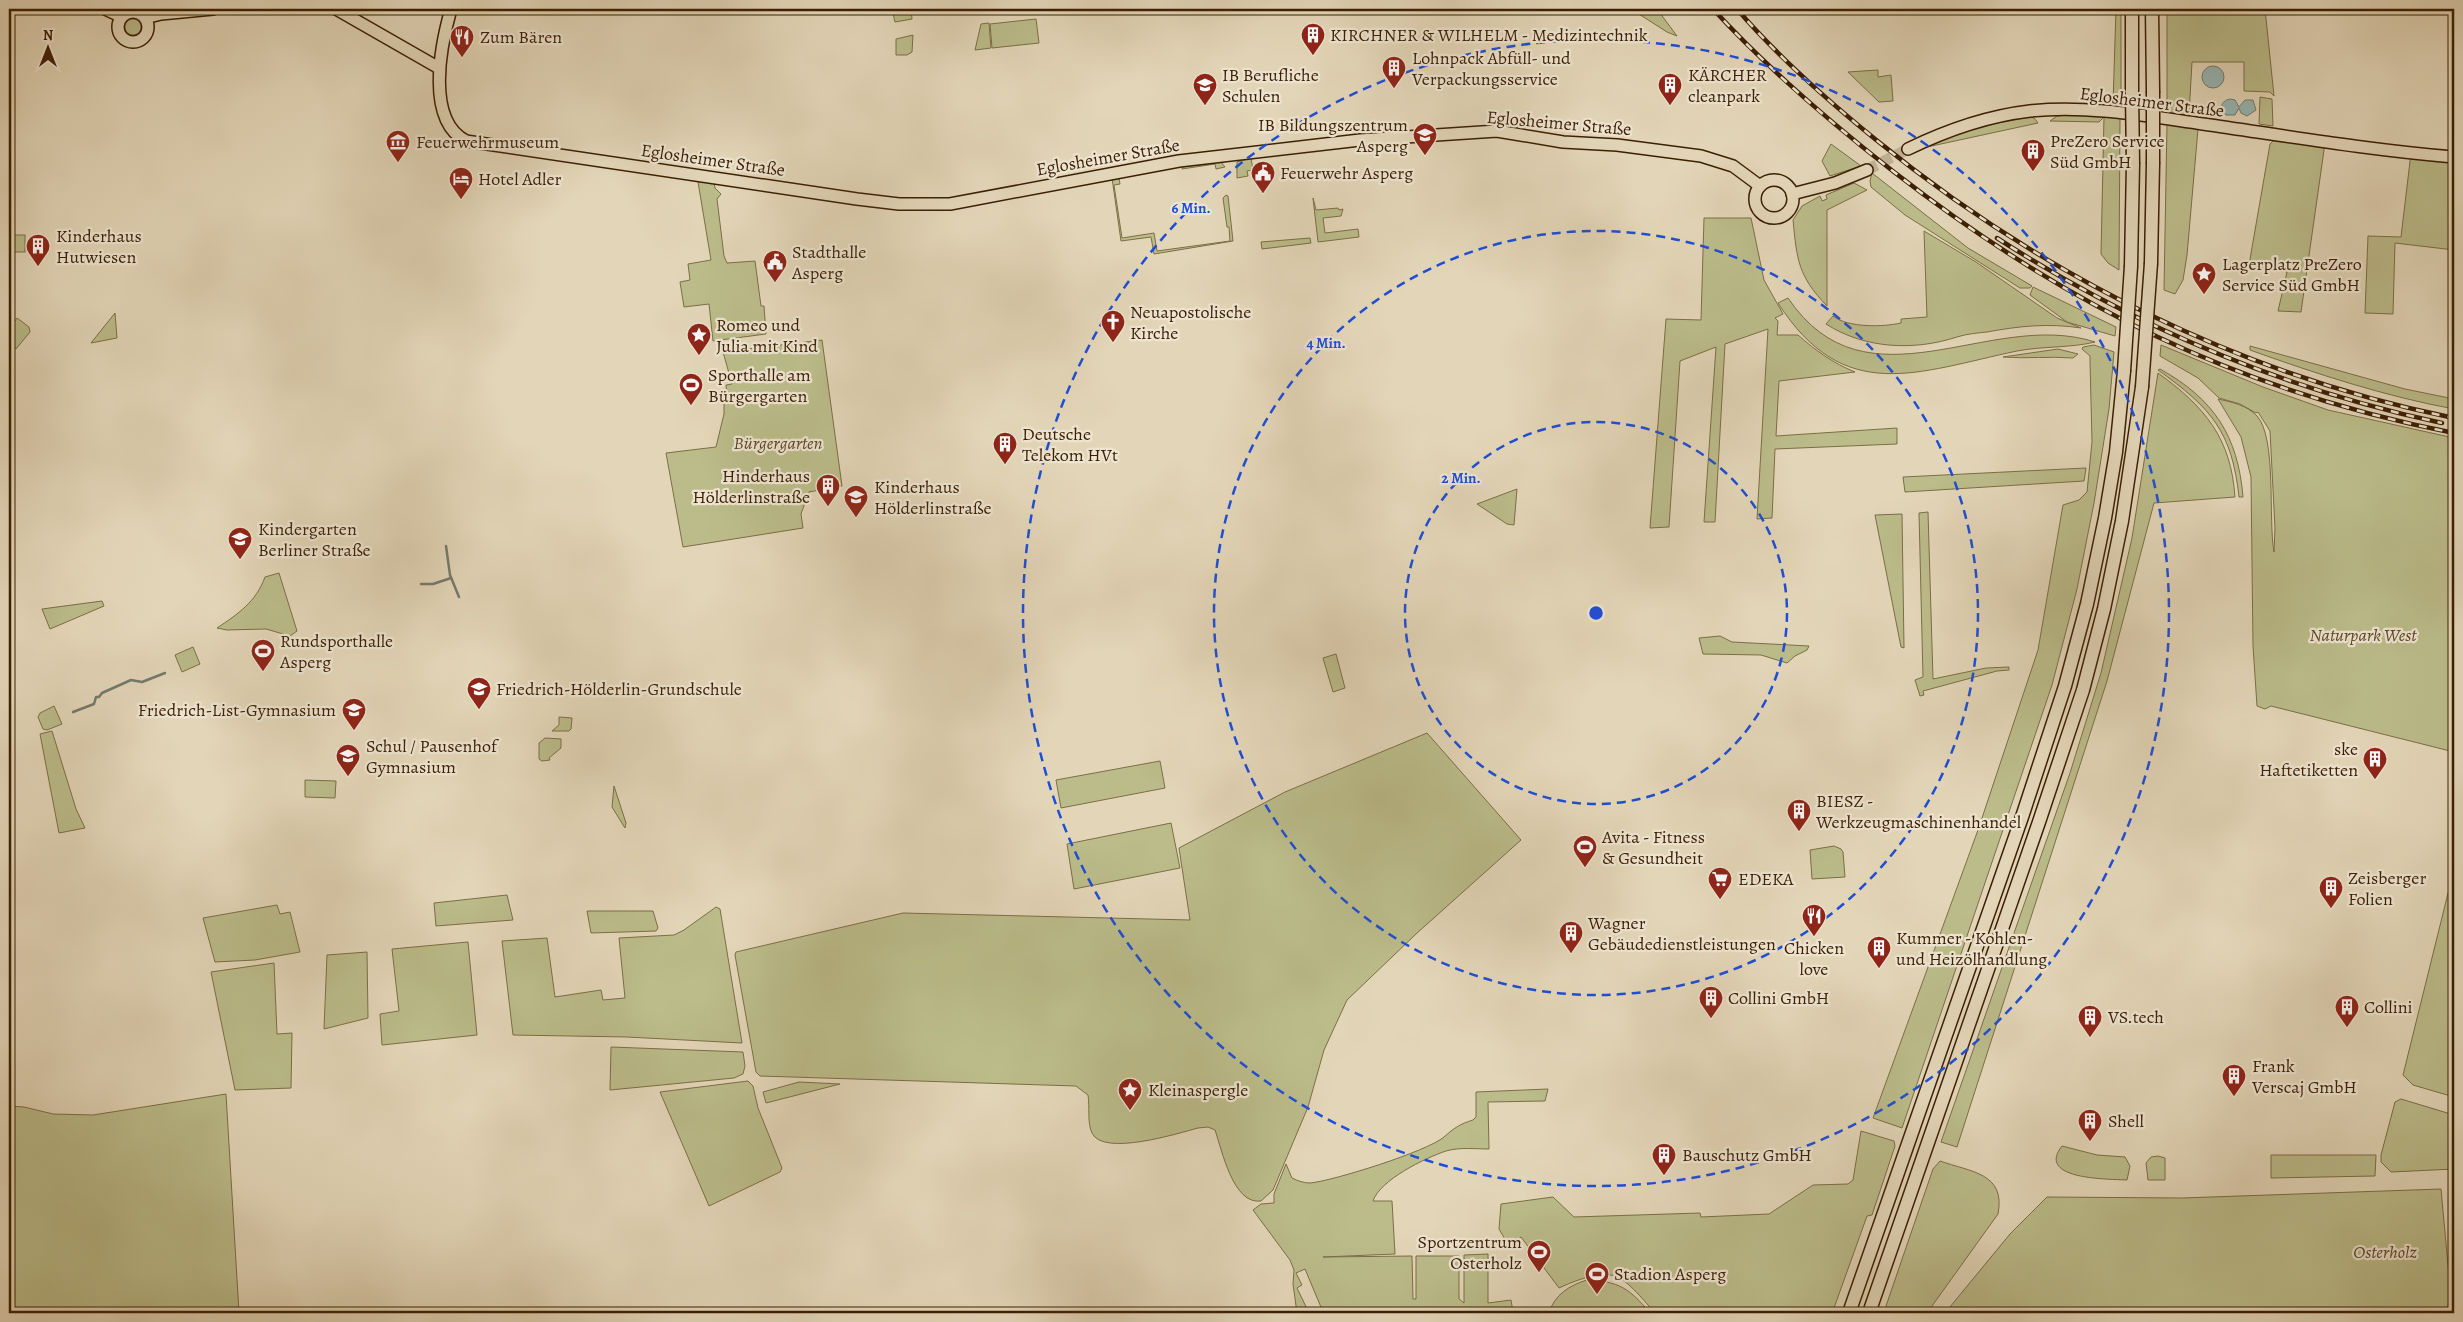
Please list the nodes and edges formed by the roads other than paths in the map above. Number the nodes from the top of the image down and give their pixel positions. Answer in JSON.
{"nodes":[{"id":1,"x":105,"y":9,"type":"edge"},
{"id":2,"x":213,"y":9,"type":"edge"},
{"id":3,"x":336,"y":9,"type":"edge"},
{"id":4,"x":451,"y":9,"type":"edge"},
{"id":5,"x":2132,"y":9,"type":"edge"},
{"id":6,"x":2152,"y":9,"type":"edge"},
{"id":7,"x":122,"y":17,"type":"junction"},
{"id":8,"x":145,"y":18,"type":"junction"},
{"id":9,"x":438,"y":68,"type":"junction"},
{"id":10,"x":1908,"y":149,"type":"tunnel mouth"},
{"id":11,"x":2454,"y":157,"type":"edge"},
{"id":12,"x":1867,"y":170,"type":"tunnel mouth"},
{"id":13,"x":1760,"y":186,"type":"junction"},
{"id":14,"x":1792,"y":194,"type":"junction"},
{"id":15,"x":1849,"y":1313,"type":"edge"},
{"id":16,"x":1869,"y":1313,"type":"edge"}],
"edges":[{"from":1,"to":7,"type":"main road"},
{"from":2,"to":8,"type":"main road"},
{"from":3,"to":9,"type":"main road"},
{"from":4,"to":9,"type":"main road"},
{"from":5,"to":15,"type":"highway","bridge":true},
{"from":6,"to":16,"type":"highway","bridge":true},
{"from":7,"to":8,"type":"main road"},
{"from":7,"to":8,"type":"main road"},
{"from":9,"to":13,"type":"main road","name":"Eglosheimer Straße"},
{"from":10,"to":11,"type":"main road","name":"Eglosheimer Straße"},
{"from":12,"to":14,"type":"main road"},
{"from":13,"to":14,"type":"main road"},
{"from":13,"to":14,"type":"main road"}]}
